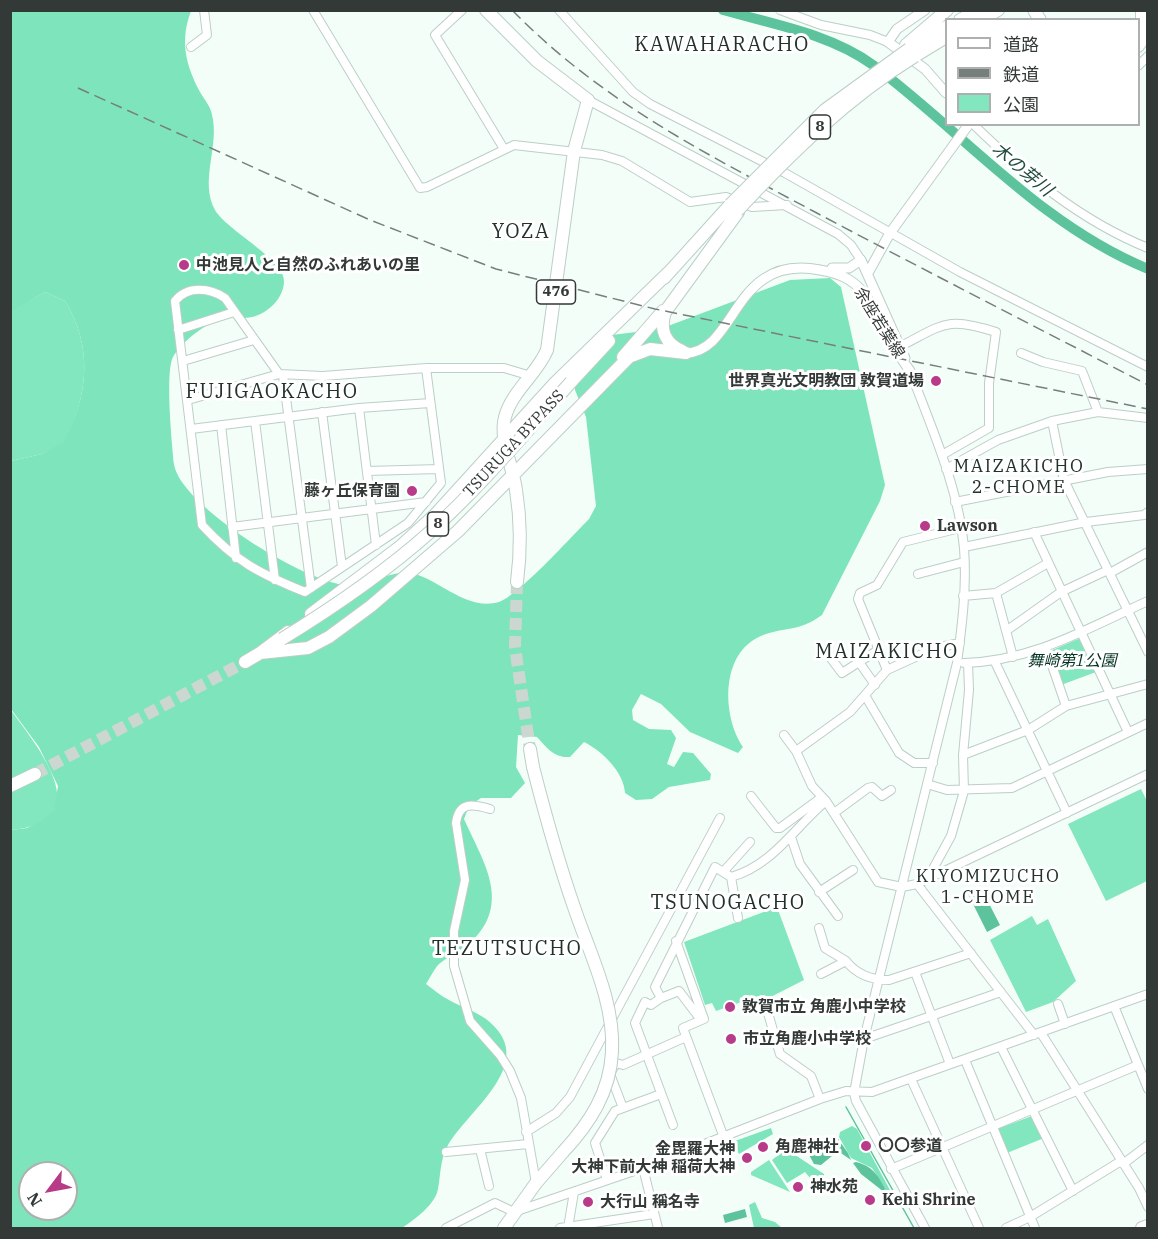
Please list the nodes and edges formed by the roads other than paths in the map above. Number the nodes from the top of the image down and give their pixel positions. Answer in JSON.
{"nodes":[{"id":1,"x":204,"y":10,"type":"edge"},
{"id":2,"x":314,"y":10,"type":"edge"},
{"id":3,"x":462,"y":10,"type":"edge"},
{"id":4,"x":486,"y":10,"type":"edge"},
{"id":5,"x":559,"y":10,"type":"edge"},
{"id":6,"x":780,"y":10,"type":"edge"},
{"id":7,"x":925,"y":10,"type":"edge"},
{"id":8,"x":947,"y":10,"type":"edge"},
{"id":9,"x":978,"y":10,"type":"edge"},
{"id":10,"x":1000,"y":10,"type":"edge"},
{"id":11,"x":1142,"y":10,"type":"edge"},
{"id":12,"x":964,"y":18,"type":"edge"},
{"id":13,"x":984,"y":18,"type":"edge"},
{"id":14,"x":945,"y":28,"type":"edge"},
{"id":15,"x":1140,"y":28,"type":"edge"},
{"id":16,"x":945,"y":37,"type":"edge"},
{"id":17,"x":888,"y":42,"type":"junction"},
{"id":18,"x":190,"y":47,"type":"dead end"},
{"id":19,"x":910,"y":50,"type":"junction"},
{"id":20,"x":945,"y":92,"type":"edge"},
{"id":21,"x":588,"y":100,"type":"junction"},
{"id":22,"x":969,"y":126,"type":"edge"},
{"id":23,"x":504,"y":149,"type":"junction"},
{"id":24,"x":574,"y":151,"type":"junction"},
{"id":25,"x":786,"y":205,"type":"junction"},
{"id":26,"x":735,"y":209,"type":"junction"},
{"id":27,"x":890,"y":233,"type":"junction"},
{"id":28,"x":1148,"y":248,"type":"edge"},
{"id":29,"x":861,"y":260,"type":"junction"},
{"id":30,"x":814,"y":268,"type":"junction"},
{"id":31,"x":668,"y":273,"type":"junction"},
{"id":32,"x":868,"y":273,"type":"junction"},
{"id":33,"x":668,"y":306,"type":"junction"},
{"id":34,"x":234,"y":312,"type":"junction"},
{"id":35,"x":178,"y":330,"type":"junction"},
{"id":36,"x":254,"y":340,"type":"junction"},
{"id":37,"x":901,"y":346,"type":"junction"},
{"id":38,"x":604,"y":347,"type":"junction"},
{"id":39,"x":686,"y":353,"type":"junction"},
{"id":40,"x":1021,"y":353,"type":"dead end"},
{"id":41,"x":183,"y":361,"type":"junction"},
{"id":42,"x":1148,"y":367,"type":"edge"},
{"id":43,"x":426,"y":368,"type":"junction"},
{"id":44,"x":910,"y":371,"type":"junction"},
{"id":45,"x":281,"y":374,"type":"junction"},
{"id":46,"x":531,"y":376,"type":"junction"},
{"id":47,"x":588,"y":398,"type":"junction"},
{"id":48,"x":188,"y":400,"type":"junction"},
{"id":49,"x":430,"y":403,"type":"junction"},
{"id":50,"x":359,"y":408,"type":"junction"},
{"id":51,"x":322,"y":412,"type":"junction"},
{"id":52,"x":1098,"y":412,"type":"junction"},
{"id":53,"x":288,"y":417,"type":"junction"},
{"id":54,"x":1148,"y":417,"type":"edge"},
{"id":55,"x":255,"y":421,"type":"junction"},
{"id":56,"x":1052,"y":421,"type":"junction"},
{"id":57,"x":221,"y":425,"type":"junction"},
{"id":58,"x":191,"y":429,"type":"junction"},
{"id":59,"x":505,"y":438,"type":"junction"},
{"id":60,"x":942,"y":455,"type":"junction"},
{"id":61,"x":440,"y":469,"type":"junction"},
{"id":62,"x":946,"y":469,"type":"junction"},
{"id":63,"x":1148,"y":469,"type":"edge"},
{"id":64,"x":367,"y":471,"type":"junction"},
{"id":65,"x":513,"y":472,"type":"junction"},
{"id":66,"x":1064,"y":480,"type":"junction"},
{"id":67,"x":426,"y":502,"type":"junction"},
{"id":68,"x":955,"y":502,"type":"junction"},
{"id":69,"x":371,"y":509,"type":"junction"},
{"id":70,"x":335,"y":514,"type":"junction"},
{"id":71,"x":1146,"y":515,"type":"edge"},
{"id":72,"x":302,"y":518,"type":"junction"},
{"id":73,"x":269,"y":522,"type":"junction"},
{"id":74,"x":1086,"y":522,"type":"junction"},
{"id":75,"x":232,"y":527,"type":"junction"},
{"id":76,"x":960,"y":528,"type":"junction"},
{"id":77,"x":1034,"y":532,"type":"junction"},
{"id":78,"x":376,"y":544,"type":"junction"},
{"id":79,"x":964,"y":547,"type":"junction"},
{"id":80,"x":1148,"y":552,"type":"edge"},
{"id":81,"x":236,"y":558,"type":"junction"},
{"id":82,"x":964,"y":562,"type":"junction"},
{"id":83,"x":1048,"y":563,"type":"junction"},
{"id":84,"x":342,"y":567,"type":"junction"},
{"id":85,"x":1109,"y":572,"type":"junction"},
{"id":86,"x":918,"y":574,"type":"dead end"},
{"id":87,"x":275,"y":580,"type":"junction"},
{"id":88,"x":517,"y":582,"type":"tunnel mouth"},
{"id":89,"x":311,"y":588,"type":"junction"},
{"id":90,"x":1061,"y":592,"type":"junction"},
{"id":91,"x":996,"y":593,"type":"junction"},
{"id":92,"x":963,"y":596,"type":"junction"},
{"id":93,"x":1148,"y":601,"type":"edge"},
{"id":94,"x":1127,"y":610,"type":"junction"},
{"id":95,"x":1006,"y":631,"type":"junction"},
{"id":96,"x":1081,"y":632,"type":"junction"},
{"id":97,"x":281,"y":638,"type":"junction"},
{"id":98,"x":960,"y":643,"type":"junction"},
{"id":99,"x":1046,"y":648,"type":"junction"},
{"id":100,"x":1147,"y":649,"type":"edge"},
{"id":101,"x":879,"y":650,"type":"junction"},
{"id":102,"x":260,"y":653,"type":"junction"},
{"id":103,"x":827,"y":653,"type":"dead end"},
{"id":104,"x":1012,"y":657,"type":"junction"},
{"id":105,"x":244,"y":662,"type":"tunnel mouth"},
{"id":106,"x":859,"y":662,"type":"junction"},
{"id":107,"x":995,"y":662,"type":"junction"},
{"id":108,"x":957,"y":663,"type":"junction"},
{"id":109,"x":968,"y":663,"type":"junction"},
{"id":110,"x":887,"y":670,"type":"junction"},
{"id":111,"x":1148,"y":684,"type":"edge"},
{"id":112,"x":875,"y":685,"type":"junction"},
{"id":113,"x":1111,"y":695,"type":"junction"},
{"id":114,"x":866,"y":697,"type":"junction"},
{"id":115,"x":1066,"y":706,"type":"junction"},
{"id":116,"x":1148,"y":723,"type":"edge"},
{"id":117,"x":1028,"y":730,"type":"junction"},
{"id":118,"x":1128,"y":732,"type":"junction"},
{"id":119,"x":784,"y":735,"type":"dead end"},
{"id":120,"x":530,"y":749,"type":"tunnel mouth"},
{"id":121,"x":796,"y":751,"type":"junction"},
{"id":122,"x":963,"y":755,"type":"junction"},
{"id":123,"x":933,"y":763,"type":"junction"},
{"id":124,"x":1047,"y":771,"type":"junction"},
{"id":125,"x":35,"y":774,"type":"tunnel mouth"},
{"id":126,"x":1148,"y":774,"type":"edge"},
{"id":127,"x":927,"y":784,"type":"junction"},
{"id":128,"x":10,"y":786,"type":"edge"},
{"id":129,"x":891,"y":790,"type":"dead end"},
{"id":130,"x":964,"y":791,"type":"junction"},
{"id":131,"x":751,"y":796,"type":"dead end"},
{"id":132,"x":824,"y":799,"type":"junction"},
{"id":133,"x":490,"y":809,"type":"dead end"},
{"id":134,"x":834,"y":813,"type":"junction"},
{"id":135,"x":1067,"y":813,"type":"junction"},
{"id":136,"x":720,"y":818,"type":"dead end"},
{"id":137,"x":791,"y":837,"type":"junction"},
{"id":138,"x":750,"y":842,"type":"dead end"},
{"id":139,"x":853,"y":870,"type":"dead end"},
{"id":140,"x":727,"y":874,"type":"junction"},
{"id":141,"x":928,"y":878,"type":"junction"},
{"id":142,"x":917,"y":884,"type":"junction"},
{"id":143,"x":902,"y":886,"type":"junction"},
{"id":144,"x":819,"y":892,"type":"junction"},
{"id":145,"x":838,"y":916,"type":"dead end"},
{"id":146,"x":738,"y":918,"type":"dead end"},
{"id":147,"x":819,"y":928,"type":"dead end"},
{"id":148,"x":676,"y":941,"type":"junction"},
{"id":149,"x":971,"y":953,"type":"junction"},
{"id":150,"x":846,"y":960,"type":"junction"},
{"id":151,"x":915,"y":972,"type":"junction"},
{"id":152,"x":821,"y":974,"type":"dead end"},
{"id":153,"x":879,"y":980,"type":"junction"},
{"id":154,"x":1001,"y":992,"type":"junction"},
{"id":155,"x":1148,"y":994,"type":"edge"},
{"id":156,"x":661,"y":999,"type":"junction"},
{"id":157,"x":765,"y":1003,"type":"dead end"},
{"id":158,"x":1058,"y":1004,"type":"dead end"},
{"id":159,"x":1114,"y":1006,"type":"junction"},
{"id":160,"x":932,"y":1016,"type":"junction"},
{"id":161,"x":701,"y":1020,"type":"junction"},
{"id":162,"x":1065,"y":1024,"type":"junction"},
{"id":163,"x":1037,"y":1034,"type":"junction"},
{"id":164,"x":686,"y":1037,"type":"junction"},
{"id":165,"x":864,"y":1039,"type":"junction"},
{"id":166,"x":1001,"y":1047,"type":"junction"},
{"id":167,"x":647,"y":1056,"type":"junction"},
{"id":168,"x":965,"y":1060,"type":"junction"},
{"id":169,"x":950,"y":1064,"type":"junction"},
{"id":170,"x":1138,"y":1065,"type":"junction"},
{"id":171,"x":911,"y":1079,"type":"junction"},
{"id":172,"x":1148,"y":1089,"type":"edge"},
{"id":173,"x":1077,"y":1090,"type":"junction"},
{"id":174,"x":854,"y":1093,"type":"junction"},
{"id":175,"x":661,"y":1094,"type":"junction"},
{"id":176,"x":820,"y":1099,"type":"junction"},
{"id":177,"x":623,"y":1108,"type":"junction"},
{"id":178,"x":1032,"y":1109,"type":"junction"},
{"id":179,"x":673,"y":1125,"type":"dead end"},
{"id":180,"x":991,"y":1125,"type":"junction"},
{"id":181,"x":526,"y":1132,"type":"junction"},
{"id":182,"x":723,"y":1135,"type":"junction"},
{"id":183,"x":528,"y":1144,"type":"junction"},
{"id":184,"x":1148,"y":1145,"type":"edge"},
{"id":185,"x":941,"y":1146,"type":"junction"},
{"id":186,"x":480,"y":1149,"type":"junction"},
{"id":187,"x":446,"y":1152,"type":"dead end"},
{"id":188,"x":1122,"y":1162,"type":"junction"},
{"id":189,"x":643,"y":1168,"type":"junction"},
{"id":190,"x":891,"y":1168,"type":"junction"},
{"id":191,"x":607,"y":1180,"type":"junction"},
{"id":192,"x":536,"y":1183,"type":"junction"},
{"id":193,"x":489,"y":1186,"type":"dead end"},
{"id":194,"x":1073,"y":1191,"type":"junction"},
{"id":195,"x":574,"y":1192,"type":"junction"},
{"id":196,"x":1148,"y":1207,"type":"edge"},
{"id":197,"x":514,"y":1212,"type":"junction"},
{"id":198,"x":654,"y":1214,"type":"junction"},
{"id":199,"x":1030,"y":1217,"type":"junction"},
{"id":200,"x":630,"y":1224,"type":"edge"},
{"id":201,"x":1148,"y":1226,"type":"edge"},
{"id":202,"x":446,"y":1228,"type":"edge"},
{"id":203,"x":504,"y":1228,"type":"edge"},
{"id":204,"x":565,"y":1228,"type":"edge"},
{"id":205,"x":658,"y":1228,"type":"edge"},
{"id":206,"x":925,"y":1228,"type":"edge"},
{"id":207,"x":979,"y":1228,"type":"edge"},
{"id":208,"x":1006,"y":1228,"type":"edge"},
{"id":209,"x":1035,"y":1228,"type":"edge"},
{"id":210,"x":1142,"y":1228,"type":"edge"}],
"edges":[{"from":1,"to":18,"type":"street"},
{"from":2,"to":23,"type":"street"},
{"from":3,"to":23,"type":"street"},
{"from":4,"to":21,"type":"highway"},
{"from":5,"to":27,"type":"street"},
{"from":6,"to":17,"type":"street"},
{"from":7,"to":17,"type":"main road"},
{"from":8,"to":19,"type":"highway"},
{"from":9,"to":12,"type":"highway"},
{"from":10,"to":13,"type":"highway"},
{"from":11,"to":15,"type":"highway"},
{"from":14,"to":19,"type":"highway","number":"8"},
{"from":16,"to":19,"type":"highway","number":"8"},
{"from":17,"to":20,"type":"main road"},
{"from":19,"to":26,"type":"highway","number":"8","bridge":true},
{"from":19,"to":26,"type":"highway","name":"TSURUGA BYPASS","number":"8","bridge":true},
{"from":21,"to":24,"type":"highway","number":"476"},
{"from":21,"to":25,"type":"street"},
{"from":22,"to":27,"type":"main road","name":"余座若葉線"},
{"from":22,"to":28,"type":"street"},
{"from":23,"to":24,"type":"street"},
{"from":24,"to":25,"type":"street"},
{"from":24,"to":46,"type":"highway","number":"476"},
{"from":25,"to":29,"type":"street"},
{"from":26,"to":31,"type":"highway","name":"TSURUGA BYPASS","number":"8"},
{"from":26,"to":33,"type":"highway"},
{"from":26,"to":38,"type":"highway","name":"TSURUGA BYPASS","number":"8"},
{"from":27,"to":32,"type":"main road","name":"余座若葉線"},
{"from":27,"to":42,"type":"street"},
{"from":29,"to":30,"type":"main road","name":"余座若葉線"},
{"from":29,"to":32,"type":"main road","name":"余座若葉線"},
{"from":30,"to":39,"type":"main road","name":"余座若葉線"},
{"from":30,"to":44,"type":"main road","name":"余座若葉線"},
{"from":31,"to":38,"type":"highway","name":"TSURUGA BYPASS","number":"8"},
{"from":31,"to":59,"type":"highway"},
{"from":32,"to":37,"type":"main road","name":"余座若葉線"},
{"from":33,"to":39,"type":"highway"},
{"from":33,"to":47,"type":"highway"},
{"from":34,"to":35,"type":"street"},
{"from":34,"to":35,"type":"street"},
{"from":34,"to":36,"type":"street"},
{"from":35,"to":41,"type":"street"},
{"from":36,"to":41,"type":"street"},
{"from":36,"to":45,"type":"street"},
{"from":37,"to":44,"type":"main road","name":"余座若葉線"},
{"from":37,"to":60,"type":"street"},
{"from":38,"to":97,"type":"highway","name":"TSURUGA BYPASS","number":"8","bridge":true},
{"from":39,"to":47,"type":"highway"},
{"from":40,"to":52,"type":"street"},
{"from":41,"to":48,"type":"street"},
{"from":43,"to":45,"type":"street"},
{"from":43,"to":46,"type":"street"},
{"from":43,"to":49,"type":"street"},
{"from":44,"to":60,"type":"street"},
{"from":45,"to":48,"type":"street"},
{"from":45,"to":53,"type":"street"},
{"from":46,"to":59,"type":"highway","number":"476"},
{"from":47,"to":65,"type":"highway"},
{"from":48,"to":58,"type":"street"},
{"from":49,"to":50,"type":"street"},
{"from":49,"to":61,"type":"street"},
{"from":50,"to":51,"type":"street"},
{"from":50,"to":64,"type":"street"},
{"from":51,"to":53,"type":"street"},
{"from":51,"to":70,"type":"street"},
{"from":52,"to":54,"type":"street"},
{"from":52,"to":56,"type":"street"},
{"from":53,"to":55,"type":"street"},
{"from":53,"to":72,"type":"street"},
{"from":55,"to":57,"type":"street"},
{"from":55,"to":73,"type":"street"},
{"from":56,"to":62,"type":"street"},
{"from":56,"to":66,"type":"street"},
{"from":57,"to":58,"type":"street"},
{"from":57,"to":75,"type":"street"},
{"from":58,"to":81,"type":"street"},
{"from":59,"to":65,"type":"highway","number":"476"},
{"from":59,"to":97,"type":"highway","bridge":true},
{"from":60,"to":62,"type":"street"},
{"from":61,"to":64,"type":"street"},
{"from":61,"to":67,"type":"street"},
{"from":62,"to":68,"type":"street"},
{"from":63,"to":66,"type":"street"},
{"from":64,"to":69,"type":"street"},
{"from":65,"to":88,"type":"highway","number":"476"},
{"from":65,"to":102,"type":"highway"},
{"from":66,"to":68,"type":"street"},
{"from":66,"to":74,"type":"street"},
{"from":67,"to":69,"type":"street"},
{"from":67,"to":78,"type":"street"},
{"from":68,"to":76,"type":"street"},
{"from":69,"to":70,"type":"street"},
{"from":69,"to":78,"type":"street"},
{"from":70,"to":72,"type":"street"},
{"from":70,"to":84,"type":"street"},
{"from":71,"to":74,"type":"street"},
{"from":72,"to":73,"type":"street"},
{"from":72,"to":89,"type":"street"},
{"from":73,"to":75,"type":"street"},
{"from":73,"to":87,"type":"street"},
{"from":74,"to":77,"type":"street"},
{"from":74,"to":85,"type":"street"},
{"from":75,"to":81,"type":"street"},
{"from":76,"to":79,"type":"street"},
{"from":76,"to":101,"type":"street"},
{"from":77,"to":79,"type":"street"},
{"from":77,"to":83,"type":"street"},
{"from":78,"to":84,"type":"street"},
{"from":79,"to":82,"type":"street"},
{"from":80,"to":85,"type":"street"},
{"from":81,"to":87,"type":"street"},
{"from":82,"to":86,"type":"street"},
{"from":82,"to":92,"type":"street"},
{"from":83,"to":90,"type":"street"},
{"from":83,"to":91,"type":"street"},
{"from":84,"to":89,"type":"street"},
{"from":85,"to":90,"type":"street"},
{"from":85,"to":94,"type":"street"},
{"from":87,"to":89,"type":"street"},
{"from":90,"to":95,"type":"street"},
{"from":90,"to":96,"type":"street"},
{"from":91,"to":92,"type":"street"},
{"from":91,"to":95,"type":"street"},
{"from":92,"to":98,"type":"street"},
{"from":93,"to":94,"type":"street"},
{"from":94,"to":96,"type":"street"},
{"from":94,"to":100,"type":"street"},
{"from":95,"to":104,"type":"street"},
{"from":96,"to":99,"type":"street"},
{"from":96,"to":113,"type":"street"},
{"from":97,"to":102,"type":"highway","name":"TSURUGA BYPASS","number":"8"},
{"from":98,"to":108,"type":"street"},
{"from":98,"to":110,"type":"street"},
{"from":99,"to":104,"type":"street"},
{"from":99,"to":115,"type":"street"},
{"from":101,"to":106,"type":"street"},
{"from":101,"to":110,"type":"street"},
{"from":102,"to":105,"type":"highway","name":"TSURUGA BYPASS","number":"8"},
{"from":103,"to":106,"type":"street"},
{"from":104,"to":107,"type":"street"},
{"from":106,"to":112,"type":"street"},
{"from":107,"to":109,"type":"street"},
{"from":107,"to":117,"type":"street"},
{"from":108,"to":109,"type":"street"},
{"from":108,"to":123,"type":"street"},
{"from":109,"to":122,"type":"street"},
{"from":110,"to":112,"type":"street"},
{"from":111,"to":113,"type":"street"},
{"from":112,"to":114,"type":"street"},
{"from":113,"to":115,"type":"street"},
{"from":113,"to":118,"type":"street"},
{"from":114,"to":121,"type":"street"},
{"from":114,"to":123,"type":"street"},
{"from":115,"to":117,"type":"street"},
{"from":116,"to":118,"type":"street"},
{"from":117,"to":122,"type":"street"},
{"from":117,"to":124,"type":"street"},
{"from":118,"to":124,"type":"street"},
{"from":119,"to":121,"type":"street"},
{"from":120,"to":192,"type":"highway","bridge":true},
{"from":121,"to":132,"type":"street"},
{"from":122,"to":130,"type":"street"},
{"from":123,"to":127,"type":"street"},
{"from":124,"to":130,"type":"street"},
{"from":124,"to":135,"type":"street"},
{"from":125,"to":128,"type":"highway"},
{"from":126,"to":135,"type":"street"},
{"from":127,"to":130,"type":"street"},
{"from":127,"to":143,"type":"street"},
{"from":129,"to":134,"type":"street"},
{"from":130,"to":141,"type":"street"},
{"from":131,"to":132,"type":"street"},
{"from":132,"to":134,"type":"street"},
{"from":132,"to":137,"type":"street"},
{"from":133,"to":181,"type":"street"},
{"from":134,"to":143,"type":"street"},
{"from":135,"to":141,"type":"street"},
{"from":136,"to":181,"type":"street"},
{"from":137,"to":140,"type":"street"},
{"from":137,"to":144,"type":"street"},
{"from":138,"to":140,"type":"street"},
{"from":139,"to":144,"type":"street"},
{"from":140,"to":146,"type":"street"},
{"from":140,"to":148,"type":"street"},
{"from":141,"to":142,"type":"street"},
{"from":142,"to":143,"type":"street"},
{"from":142,"to":149,"type":"street"},
{"from":143,"to":153,"type":"street"},
{"from":144,"to":145,"type":"street"},
{"from":147,"to":150,"type":"street"},
{"from":148,"to":156,"type":"street"},
{"from":148,"to":161,"type":"street"},
{"from":149,"to":151,"type":"street"},
{"from":149,"to":154,"type":"street"},
{"from":150,"to":152,"type":"street"},
{"from":150,"to":153,"type":"street"},
{"from":151,"to":153,"type":"street"},
{"from":151,"to":160,"type":"street"},
{"from":153,"to":165,"type":"street"},
{"from":154,"to":160,"type":"street"},
{"from":154,"to":163,"type":"street"},
{"from":155,"to":159,"type":"street"},
{"from":156,"to":161,"type":"street"},
{"from":156,"to":167,"type":"street"},
{"from":157,"to":176,"type":"street"},
{"from":158,"to":162,"type":"street"},
{"from":159,"to":162,"type":"street"},
{"from":159,"to":170,"type":"street"},
{"from":160,"to":165,"type":"street"},
{"from":160,"to":169,"type":"street"},
{"from":161,"to":164,"type":"street"},
{"from":162,"to":163,"type":"street"},
{"from":163,"to":166,"type":"street"},
{"from":163,"to":173,"type":"street"},
{"from":164,"to":167,"type":"street"},
{"from":164,"to":182,"type":"street"},
{"from":165,"to":174,"type":"street"},
{"from":166,"to":168,"type":"street"},
{"from":166,"to":178,"type":"street"},
{"from":167,"to":175,"type":"street"},
{"from":167,"to":177,"type":"street"},
{"from":168,"to":169,"type":"street"},
{"from":168,"to":180,"type":"street"},
{"from":169,"to":171,"type":"street"},
{"from":170,"to":172,"type":"street"},
{"from":170,"to":173,"type":"street"},
{"from":171,"to":174,"type":"street"},
{"from":171,"to":185,"type":"street"},
{"from":173,"to":178,"type":"street"},
{"from":173,"to":188,"type":"street"},
{"from":174,"to":176,"type":"street"},
{"from":174,"to":190,"type":"street"},
{"from":175,"to":177,"type":"street"},
{"from":175,"to":179,"type":"street"},
{"from":176,"to":182,"type":"street"},
{"from":177,"to":191,"type":"street"},
{"from":178,"to":180,"type":"street"},
{"from":178,"to":194,"type":"street"},
{"from":180,"to":185,"type":"street"},
{"from":180,"to":199,"type":"street"},
{"from":181,"to":183,"type":"street"},
{"from":182,"to":189,"type":"street"},
{"from":183,"to":186,"type":"street"},
{"from":183,"to":192,"type":"street"},
{"from":184,"to":188,"type":"street"},
{"from":185,"to":190,"type":"street"},
{"from":185,"to":207,"type":"street"},
{"from":186,"to":187,"type":"street"},
{"from":186,"to":193,"type":"street"},
{"from":188,"to":194,"type":"street"},
{"from":188,"to":196,"type":"street"},
{"from":189,"to":191,"type":"street"},
{"from":189,"to":198,"type":"street"},
{"from":190,"to":206,"type":"street"},
{"from":191,"to":195,"type":"street"},
{"from":192,"to":197,"type":"highway"},
{"from":194,"to":199,"type":"street"},
{"from":195,"to":197,"type":"street"},
{"from":195,"to":204,"type":"street"},
{"from":197,"to":202,"type":"street"},
{"from":197,"to":203,"type":"highway"},
{"from":198,"to":200,"type":"street"},
{"from":198,"to":205,"type":"street"},
{"from":199,"to":208,"type":"street"},
{"from":199,"to":209,"type":"street"},
{"from":200,"to":204,"type":"street"},
{"from":201,"to":210,"type":"highway"}]}
